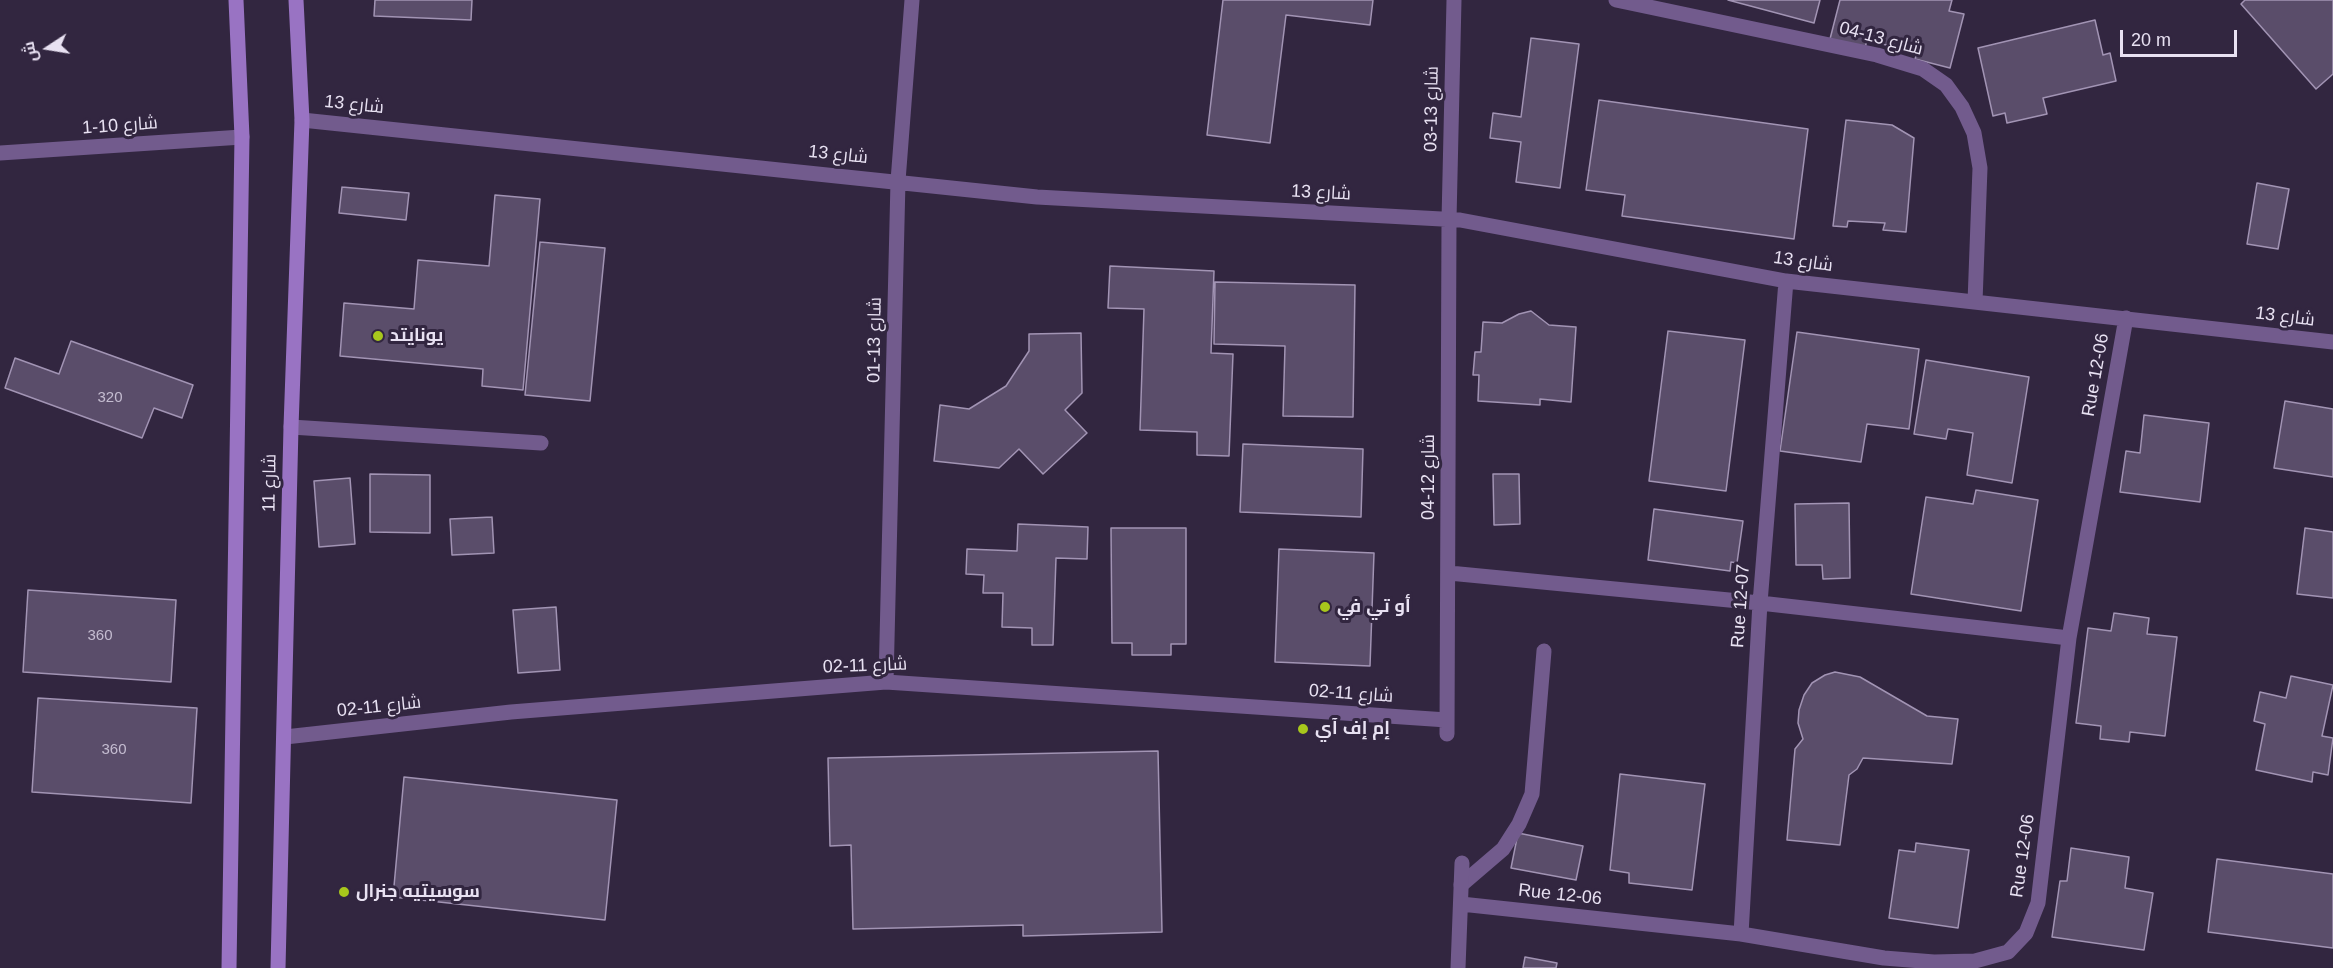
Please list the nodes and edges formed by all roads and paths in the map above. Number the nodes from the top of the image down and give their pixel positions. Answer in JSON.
{"nodes":[{"id":1,"x":236,"y":0,"type":"edge"},
{"id":2,"x":296,"y":0,"type":"edge"},
{"id":3,"x":912,"y":0,"type":"edge"},
{"id":4,"x":1454,"y":0,"type":"edge"},
{"id":5,"x":1616,"y":0,"type":"edge"},
{"id":6,"x":302,"y":120,"type":"junction"},
{"id":7,"x":242,"y":137,"type":"junction"},
{"id":8,"x":0,"y":153,"type":"edge"},
{"id":9,"x":898,"y":181,"type":"junction"},
{"id":10,"x":1449,"y":219,"type":"junction"},
{"id":11,"x":1786,"y":281,"type":"junction"},
{"id":12,"x":1976,"y":302,"type":"junction"},
{"id":13,"x":2126,"y":318,"type":"junction"},
{"id":14,"x":2333,"y":342,"type":"edge"},
{"id":15,"x":291,"y":427,"type":"junction"},
{"id":16,"x":541,"y":443,"type":"dead end"},
{"id":17,"x":1449,"y":573,"type":"junction"},
{"id":18,"x":1760,"y":603,"type":"junction"},
{"id":19,"x":2069,"y":638,"type":"junction"},
{"id":20,"x":1544,"y":651,"type":"dead end"},
{"id":21,"x":886,"y":682,"type":"junction"},
{"id":22,"x":1447,"y":727,"type":"joint"},
{"id":23,"x":285,"y":737,"type":"junction"},
{"id":24,"x":1462,"y":863,"type":"dead end"},
{"id":25,"x":1461,"y":885,"type":"junction"},
{"id":26,"x":1461,"y":904,"type":"junction"},
{"id":27,"x":1742,"y":934,"type":"junction"},
{"id":28,"x":230,"y":968,"type":"edge"},
{"id":29,"x":278,"y":968,"type":"edge"},
{"id":30,"x":1458,"y":968,"type":"edge"}],
"edges":[{"from":1,"to":7,"type":"main road","name":"شارع 11"},
{"from":2,"to":6,"type":"main road","name":"شارع 11"},
{"from":3,"to":9,"type":"street","name":"شارع 13-01"},
{"from":4,"to":10,"type":"street","name":"شارع 13-03"},
{"from":5,"to":12,"type":"street","name":"شارع 13-04"},
{"from":6,"to":9,"type":"street","name":"شارع 13"},
{"from":6,"to":15,"type":"main road","name":"شارع 11"},
{"from":7,"to":8,"type":"street","name":"شارع 10-1"},
{"from":7,"to":28,"type":"main road","name":"شارع 11"},
{"from":9,"to":10,"type":"street","name":"شارع 13"},
{"from":9,"to":21,"type":"street","name":"شارع 13-01"},
{"from":10,"to":11,"type":"street","name":"شارع 13"},
{"from":10,"to":17,"type":"street","name":"شارع 12-04"},
{"from":11,"to":12,"type":"street","name":"شارع 13"},
{"from":11,"to":18,"type":"street","name":"Rue 12-07"},
{"from":12,"to":13,"type":"street","name":"شارع 13"},
{"from":13,"to":14,"type":"street","name":"شارع 13"},
{"from":13,"to":19,"type":"street","name":"Rue 12-06"},
{"from":15,"to":16,"type":"street"},
{"from":15,"to":23,"type":"main road","name":"شارع 11"},
{"from":17,"to":18,"type":"street"},
{"from":17,"to":22,"type":"street","name":"شارع 12-04"},
{"from":18,"to":19,"type":"street"},
{"from":18,"to":27,"type":"street","name":"Rue 12-07"},
{"from":19,"to":27,"type":"street","name":"Rue 12-06"},
{"from":20,"to":25,"type":"street"},
{"from":21,"to":22,"type":"street","name":"شارع 11-02"},
{"from":21,"to":23,"type":"street","name":"شارع 11-02"},
{"from":23,"to":29,"type":"main road","name":"شارع 11"},
{"from":24,"to":25,"type":"street"},
{"from":25,"to":26,"type":"street"},
{"from":26,"to":27,"type":"street","name":"Rue 12-06"},
{"from":26,"to":30,"type":"street"}]}
